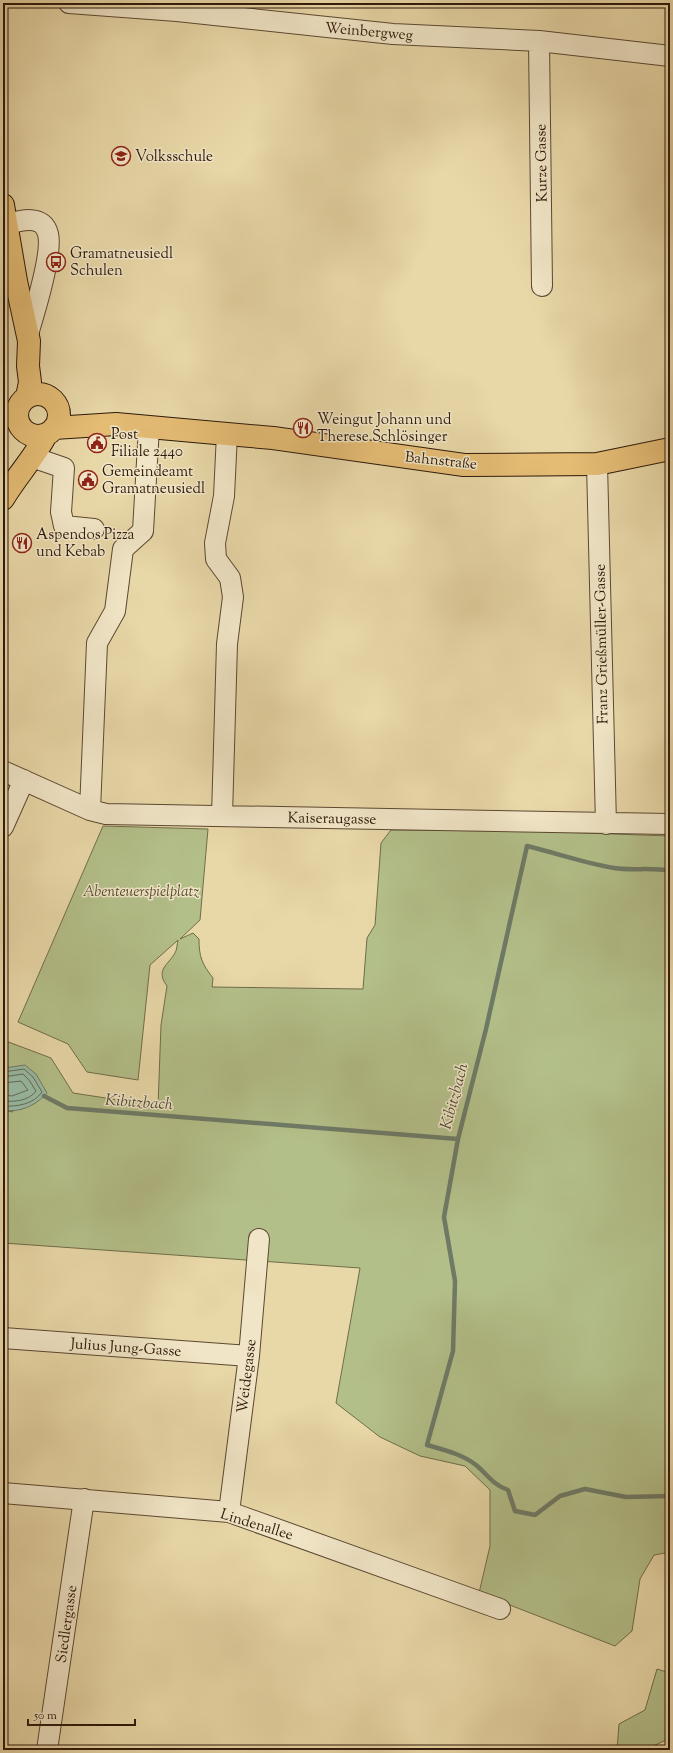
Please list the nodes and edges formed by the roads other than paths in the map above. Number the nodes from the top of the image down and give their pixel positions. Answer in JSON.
{"nodes":[{"id":1,"x":69,"y":3,"type":"edge"},
{"id":2,"x":539,"y":41,"type":"junction"},
{"id":3,"x":670,"y":56,"type":"edge"},
{"id":4,"x":4,"y":215,"type":"edge"},
{"id":5,"x":542,"y":286,"type":"dead end"},
{"id":6,"x":28,"y":337,"type":"junction"},
{"id":7,"x":30,"y":415,"type":"edge"},
{"id":8,"x":149,"y":427,"type":"junction"},
{"id":9,"x":227,"y":434,"type":"junction"},
{"id":10,"x":670,"y":449,"type":"edge"},
{"id":11,"x":32,"y":457,"type":"junction"},
{"id":12,"x":596,"y":464,"type":"junction"},
{"id":13,"x":8,"y":490,"type":"edge"},
{"id":14,"x":94,"y":529,"type":"dead end"},
{"id":15,"x":3,"y":771,"type":"edge"},
{"id":16,"x":24,"y":780,"type":"junction"},
{"id":17,"x":90,"y":810,"type":"junction"},
{"id":18,"x":222,"y":816,"type":"junction"},
{"id":19,"x":606,"y":824,"type":"junction"},
{"id":20,"x":670,"y":824,"type":"edge"},
{"id":21,"x":3,"y":827,"type":"edge"},
{"id":22,"x":259,"y":1239,"type":"dead end"},
{"id":23,"x":3,"y":1338,"type":"edge"},
{"id":24,"x":249,"y":1356,"type":"junction"},
{"id":25,"x":3,"y":1493,"type":"edge"},
{"id":26,"x":84,"y":1499,"type":"junction"},
{"id":27,"x":229,"y":1512,"type":"junction"},
{"id":28,"x":500,"y":1609,"type":"dead end"},
{"id":29,"x":47,"y":1750,"type":"edge"}],
"edges":[{"from":1,"to":2,"type":"street","name":"Weinbergweg"},
{"from":2,"to":3,"type":"street","name":"Weinbergweg"},
{"from":2,"to":5,"type":"street","name":"Kurze Gasse"},
{"from":4,"to":6,"type":"main road"},
{"from":4,"to":6,"type":"street"},
{"from":6,"to":7,"type":"main road"},
{"from":7,"to":8,"type":"main road","name":"Bahnstraße"},
{"from":7,"to":11,"type":"main road"},
{"from":7,"to":13,"type":"main road"},
{"from":8,"to":9,"type":"main road","name":"Bahnstraße"},
{"from":8,"to":17,"type":"street"},
{"from":9,"to":12,"type":"main road","name":"Bahnstraße"},
{"from":9,"to":18,"type":"street"},
{"from":10,"to":12,"type":"main road","name":"Bahnstraße"},
{"from":11,"to":13,"type":"main road"},
{"from":11,"to":14,"type":"street"},
{"from":12,"to":19,"type":"street","name":"Franz Grießmüller-Gasse"},
{"from":15,"to":16,"type":"street","name":"Kaiseraugasse"},
{"from":16,"to":17,"type":"street","name":"Kaiseraugasse"},
{"from":16,"to":21,"type":"street"},
{"from":17,"to":18,"type":"street","name":"Kaiseraugasse"},
{"from":18,"to":19,"type":"street","name":"Kaiseraugasse"},
{"from":19,"to":20,"type":"street","name":"Kaiseraugasse"},
{"from":22,"to":24,"type":"street","name":"Weidegasse"},
{"from":23,"to":24,"type":"street","name":"Julius Jung-Gasse"},
{"from":24,"to":27,"type":"street","name":"Weidegasse"},
{"from":25,"to":26,"type":"street","name":"Lindenallee"},
{"from":26,"to":27,"type":"street","name":"Lindenallee"},
{"from":26,"to":29,"type":"street","name":"Siedlergasse"},
{"from":27,"to":28,"type":"street","name":"Lindenallee"}]}
